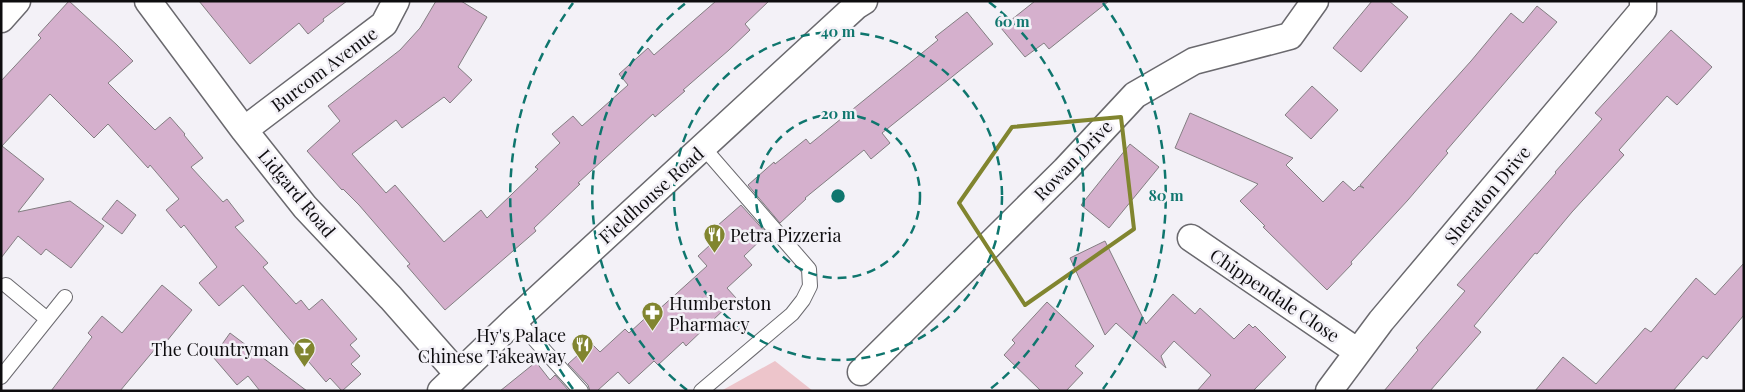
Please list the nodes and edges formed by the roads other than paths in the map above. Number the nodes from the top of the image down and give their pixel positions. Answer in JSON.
{"nodes":[{"id":1,"x":17,"y":1,"type":"edge"},
{"id":2,"x":148,"y":1,"type":"edge"},
{"id":3,"x":396,"y":1,"type":"edge"},
{"id":4,"x":864,"y":1,"type":"edge"},
{"id":5,"x":1315,"y":1,"type":"edge"},
{"id":6,"x":1643,"y":1,"type":"edge"},
{"id":7,"x":1,"y":19,"type":"edge"},
{"id":8,"x":244,"y":130,"type":"junction"},
{"id":9,"x":703,"y":147,"type":"junction"},
{"id":10,"x":1191,"y":238,"type":"dead end"},
{"id":11,"x":6,"y":285,"type":"dead end"},
{"id":12,"x":65,"y":297,"type":"dead end"},
{"id":13,"x":47,"y":319,"type":"junction"},
{"id":14,"x":516,"y":319,"type":"junction"},
{"id":15,"x":1358,"y":352,"type":"junction"},
{"id":16,"x":861,"y":372,"type":"dead end"},
{"id":17,"x":1,"y":377,"type":"edge"},
{"id":18,"x":450,"y":382,"type":"edge"},
{"id":19,"x":581,"y":391,"type":"edge"},
{"id":20,"x":701,"y":391,"type":"edge"},
{"id":21,"x":1329,"y":391,"type":"edge"}],
"edges":[{"from":1,"to":7,"type":"street"},
{"from":2,"to":8,"type":"street","name":"Lidgard Road"},
{"from":3,"to":8,"type":"street","name":"Burcom Avenue"},
{"from":4,"to":9,"type":"street","name":"Fieldhouse Road"},
{"from":5,"to":16,"type":"street","name":"Rowan Drive"},
{"from":6,"to":15,"type":"street","name":"Sheraton Drive"},
{"from":8,"to":18,"type":"street","name":"Lidgard Road"},
{"from":9,"to":14,"type":"street","name":"Fieldhouse Road"},
{"from":9,"to":20,"type":"lane"},
{"from":10,"to":15,"type":"street","name":"Chippendale Close"},
{"from":11,"to":13,"type":"lane"},
{"from":12,"to":13,"type":"lane"},
{"from":13,"to":17,"type":"lane"},
{"from":14,"to":18,"type":"street","name":"Fieldhouse Road"},
{"from":14,"to":19,"type":"lane"},
{"from":15,"to":21,"type":"street","name":"Sheraton Drive"}]}
